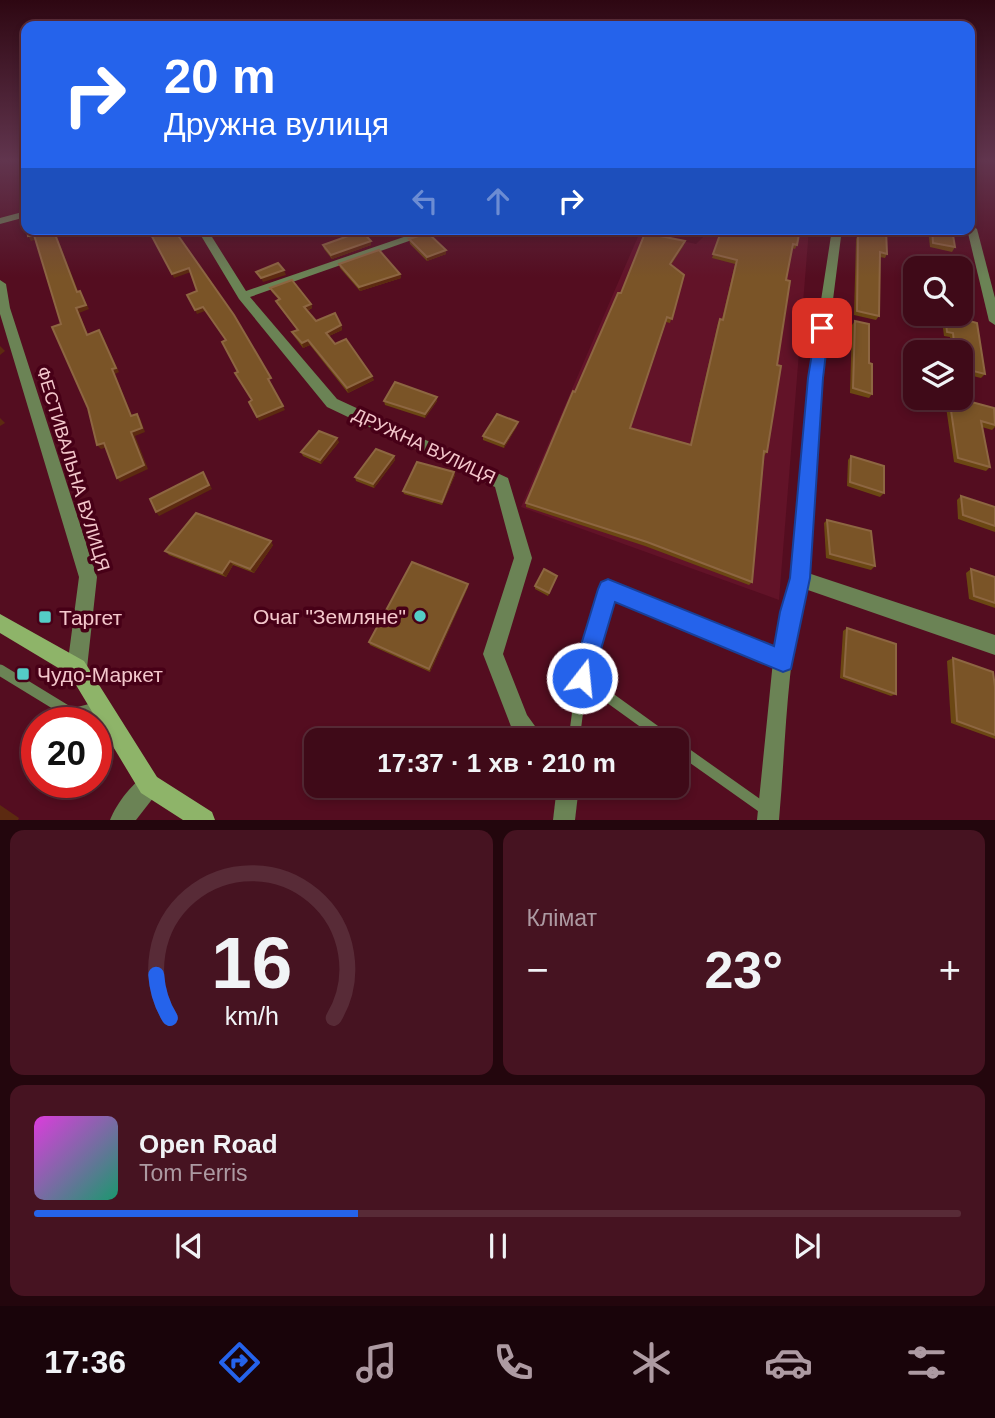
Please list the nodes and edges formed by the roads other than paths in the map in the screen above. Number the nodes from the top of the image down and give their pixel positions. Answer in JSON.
{"nodes":[{"id":1,"x":21,"y":215,"type":"edge"},
{"id":2,"x":0,"y":221,"type":"edge"},
{"id":3,"x":206,"y":235,"type":"edge"},
{"id":4,"x":421,"y":235,"type":"edge"},
{"id":5,"x":835,"y":235,"type":"edge"},
{"id":6,"x":974,"y":235,"type":"edge"},
{"id":7,"x":0,"y":284,"type":"edge"},
{"id":8,"x":243,"y":296,"type":"junction"},
{"id":9,"x":2,"y":307,"type":"edge"},
{"id":10,"x":995,"y":321,"type":"edge"},
{"id":11,"x":800,"y":578,"type":"junction"},
{"id":12,"x":0,"y":623,"type":"edge"},
{"id":13,"x":995,"y":645,"type":"edge"},
{"id":14,"x":783,"y":661,"type":"junction"},
{"id":15,"x":77,"y":668,"type":"junction"},
{"id":16,"x":0,"y":670,"type":"edge"},
{"id":17,"x":582,"y":678,"type":"junction"},
{"id":18,"x":100,"y":706,"type":"junction"},
{"id":19,"x":524,"y":728,"type":"edge"},
{"id":20,"x":576,"y":728,"type":"edge"},
{"id":21,"x":651,"y":728,"type":"edge"},
{"id":22,"x":689,"y":756,"type":"edge"},
{"id":23,"x":149,"y":785,"type":"junction"},
{"id":24,"x":567,"y":798,"type":"edge"},
{"id":25,"x":768,"y":816,"type":"edge"},
{"id":26,"x":121,"y":820,"type":"edge"},
{"id":27,"x":204,"y":820,"type":"edge"},
{"id":28,"x":564,"y":820,"type":"edge"}],
"edges":[{"from":1,"to":2,"type":"street"},
{"from":3,"to":8,"type":"street","name":"ДРУЖНА ВУЛИЦЯ"},
{"from":4,"to":8,"type":"street"},
{"from":5,"to":11,"type":"street"},
{"from":6,"to":10,"type":"street"},
{"from":7,"to":9,"type":"street","name":"ФЕСТИВАЛЬНА ВУЛИЦЯ"},
{"from":8,"to":19,"type":"street","name":"ДРУЖНА ВУЛИЦЯ"},
{"from":9,"to":15,"type":"street","name":"ФЕСТИВАЛЬНА ВУЛИЦЯ"},
{"from":11,"to":13,"type":"street"},
{"from":11,"to":14,"type":"street"},
{"from":12,"to":15,"type":"street"},
{"from":14,"to":17,"type":"lane"},
{"from":14,"to":25,"type":"street"},
{"from":15,"to":18,"type":"street"},
{"from":16,"to":18,"type":"lane"},
{"from":17,"to":20,"type":"lane"},
{"from":17,"to":21,"type":"lane"},
{"from":18,"to":23,"type":"street"},
{"from":22,"to":25,"type":"lane"},
{"from":23,"to":26,"type":"street"},
{"from":23,"to":27,"type":"street"},
{"from":24,"to":28,"type":"street"}]}
